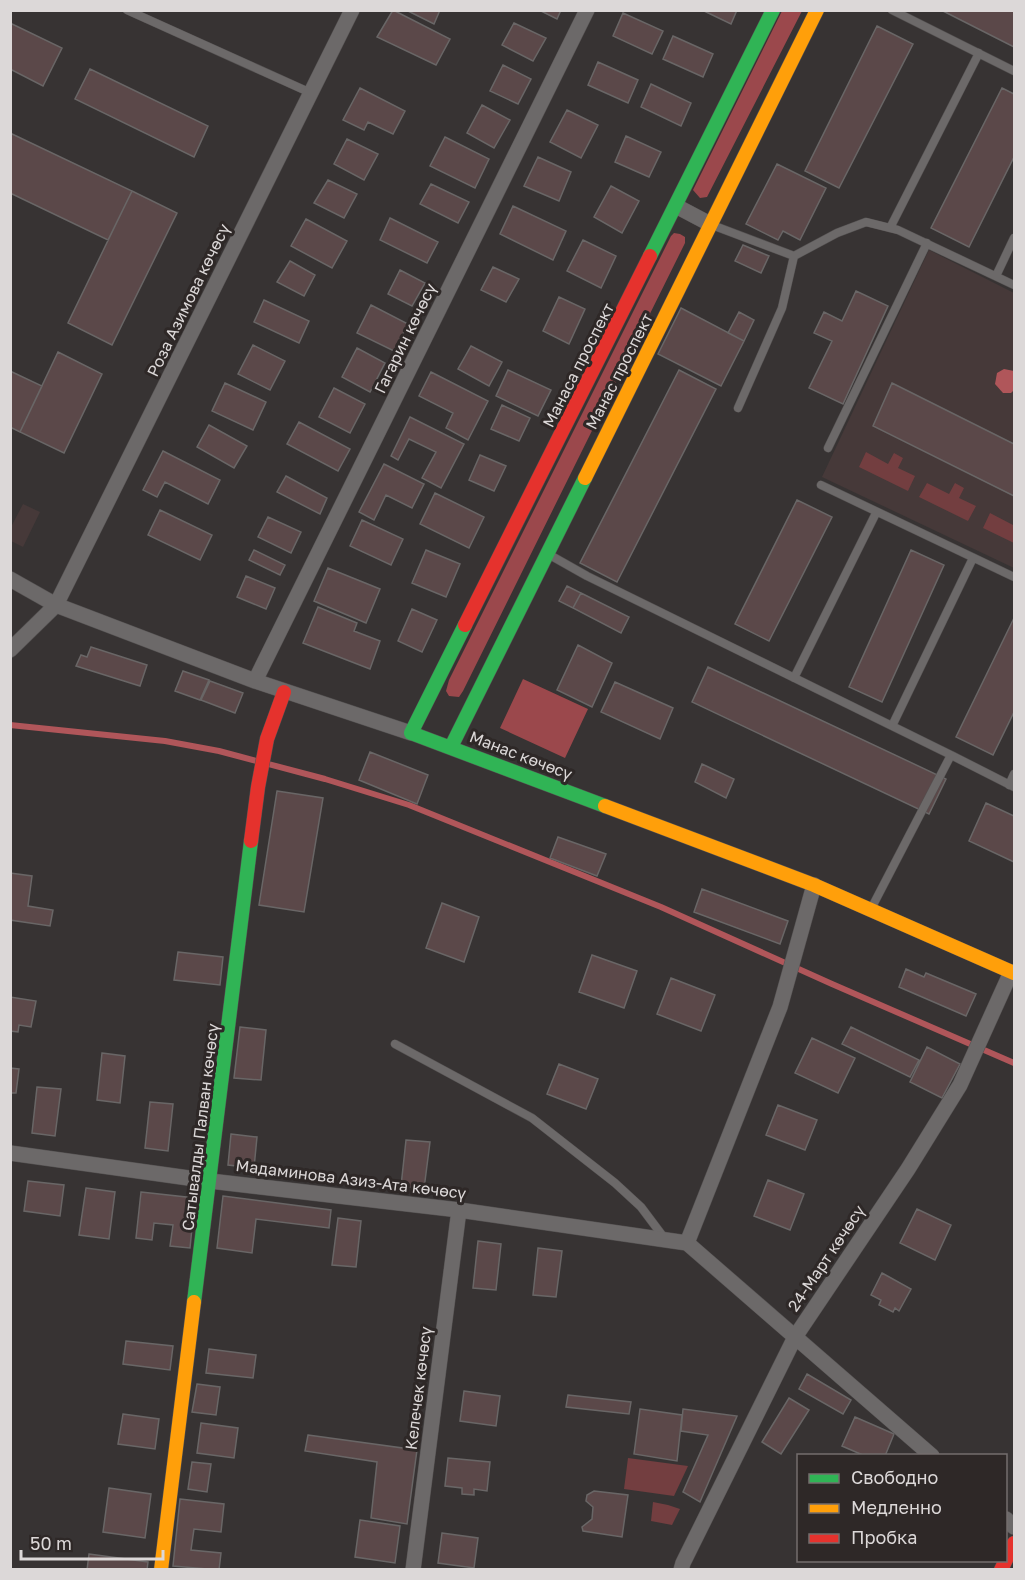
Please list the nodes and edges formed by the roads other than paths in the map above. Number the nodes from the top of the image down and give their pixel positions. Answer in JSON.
{"nodes":[{"id":1,"x":127,"y":10,"type":"edge"},
{"id":2,"x":352,"y":10,"type":"edge"},
{"id":3,"x":587,"y":10,"type":"edge"},
{"id":4,"x":773,"y":10,"type":"edge"},
{"id":5,"x":817,"y":10,"type":"edge"},
{"id":6,"x":892,"y":10,"type":"edge"},
{"id":7,"x":979,"y":53,"type":"junction"},
{"id":8,"x":1014,"y":71,"type":"edge"},
{"id":9,"x":311,"y":93,"type":"junction"},
{"id":10,"x":676,"y":206,"type":"junction"},
{"id":11,"x":710,"y":225,"type":"junction"},
{"id":12,"x":890,"y":228,"type":"junction"},
{"id":13,"x":1014,"y":238,"type":"edge"},
{"id":14,"x":927,"y":243,"type":"junction"},
{"id":15,"x":794,"y":256,"type":"junction"},
{"id":16,"x":996,"y":276,"type":"junction"},
{"id":17,"x":1014,"y":285,"type":"edge"},
{"id":18,"x":738,"y":408,"type":"dead end"},
{"id":19,"x":828,"y":448,"type":"dead end"},
{"id":20,"x":821,"y":485,"type":"dead end"},
{"id":21,"x":876,"y":513,"type":"junction"},
{"id":22,"x":546,"y":553,"type":"junction"},
{"id":23,"x":972,"y":558,"type":"junction"},
{"id":24,"x":1014,"y":578,"type":"edge"},
{"id":25,"x":10,"y":579,"type":"edge"},
{"id":26,"x":56,"y":605,"type":"junction"},
{"id":27,"x":10,"y":650,"type":"edge"},
{"id":28,"x":794,"y":678,"type":"junction"},
{"id":29,"x":255,"y":681,"type":"junction"},
{"id":30,"x":284,"y":692,"type":"junction"},
{"id":31,"x":892,"y":726,"type":"junction"},
{"id":32,"x":411,"y":734,"type":"junction"},
{"id":33,"x":451,"y":747,"type":"junction"},
{"id":34,"x":951,"y":755,"type":"junction"},
{"id":35,"x":1014,"y":774,"type":"edge"},
{"id":36,"x":1012,"y":786,"type":"edge"},
{"id":37,"x":814,"y":885,"type":"junction"},
{"id":38,"x":872,"y":908,"type":"junction"},
{"id":39,"x":1013,"y":972,"type":"edge"},
{"id":40,"x":395,"y":1044,"type":"dead end"},
{"id":41,"x":10,"y":1154,"type":"edge"},
{"id":42,"x":210,"y":1180,"type":"junction"},
{"id":43,"x":459,"y":1210,"type":"junction"},
{"id":44,"x":666,"y":1240,"type":"junction"},
{"id":45,"x":687,"y":1243,"type":"junction"},
{"id":46,"x":795,"y":1336,"type":"junction"},
{"id":47,"x":931,"y":1454,"type":"edge"},
{"id":48,"x":1014,"y":1543,"type":"edge"},
{"id":49,"x":1007,"y":1557,"type":"edge"},
{"id":50,"x":161,"y":1569,"type":"edge"},
{"id":51,"x":413,"y":1569,"type":"edge"},
{"id":52,"x":681,"y":1569,"type":"edge"}],
"edges":[{"from":1,"to":9,"type":"lane"},
{"from":2,"to":9,"type":"street","name":"Роза Азимова көчөсү"},
{"from":3,"to":29,"type":"street","name":"Гагарин көчөсү"},
{"from":4,"to":10,"type":"main road","name":"Манаса проспект"},
{"from":5,"to":11,"type":"main road","name":"Манас проспект"},
{"from":6,"to":7,"type":"lane"},
{"from":7,"to":8,"type":"lane"},
{"from":7,"to":12,"type":"lane"},
{"from":9,"to":26,"type":"street","name":"Роза Азимова көчөсү"},
{"from":10,"to":11,"type":"street"},
{"from":10,"to":32,"type":"main road","name":"Манаса проспект"},
{"from":11,"to":15,"type":"lane"},
{"from":11,"to":22,"type":"main road","name":"Манас проспект"},
{"from":12,"to":14,"type":"lane"},
{"from":12,"to":15,"type":"lane"},
{"from":13,"to":16,"type":"lane"},
{"from":14,"to":16,"type":"lane"},
{"from":14,"to":19,"type":"lane"},
{"from":15,"to":18,"type":"lane"},
{"from":16,"to":17,"type":"lane"},
{"from":20,"to":21,"type":"lane"},
{"from":21,"to":23,"type":"lane"},
{"from":21,"to":28,"type":"lane"},
{"from":22,"to":28,"type":"lane"},
{"from":22,"to":33,"type":"main road","name":"Манас проспект"},
{"from":23,"to":24,"type":"lane"},
{"from":23,"to":31,"type":"lane"},
{"from":25,"to":26,"type":"street","name":"Манас көчөсү"},
{"from":26,"to":27,"type":"street","name":"Роза Азимова көчөсү"},
{"from":26,"to":29,"type":"street","name":"Манас көчөсү"},
{"from":28,"to":31,"type":"lane"},
{"from":29,"to":30,"type":"street","name":"Манас көчөсү"},
{"from":30,"to":32,"type":"street","name":"Манас көчөсү"},
{"from":30,"to":42,"type":"main road","name":"Сатывалды Палван көчөсү"},
{"from":31,"to":34,"type":"lane"},
{"from":32,"to":33,"type":"main road","name":"Манас көчөсү"},
{"from":33,"to":37,"type":"main road","name":"Манас көчөсү"},
{"from":34,"to":36,"type":"lane"},
{"from":34,"to":38,"type":"lane"},
{"from":35,"to":36,"type":"lane"},
{"from":37,"to":38,"type":"main road","name":"Манас көчөсү"},
{"from":37,"to":45,"type":"street"},
{"from":38,"to":39,"type":"main road","name":"Манас көчөсү"},
{"from":39,"to":46,"type":"street","name":"24-Март көчөсү"},
{"from":40,"to":44,"type":"lane"},
{"from":41,"to":42,"type":"street","name":"Мадаминова Азиз-Ата көчөсү"},
{"from":42,"to":43,"type":"street","name":"Мадаминова Азиз-Ата көчөсү"},
{"from":42,"to":50,"type":"main road","name":"Сатывалды Палван көчөсү"},
{"from":43,"to":44,"type":"street","name":"Мадаминова Азиз-Ата көчөсү"},
{"from":43,"to":51,"type":"street","name":"Келечек көчөсү"},
{"from":44,"to":45,"type":"street","name":"Мадаминова Азиз-Ата көчөсү"},
{"from":45,"to":46,"type":"street"},
{"from":46,"to":47,"type":"street"},
{"from":46,"to":52,"type":"street","name":"24-Март көчөсү"},
{"from":48,"to":49,"type":"main road"}]}
